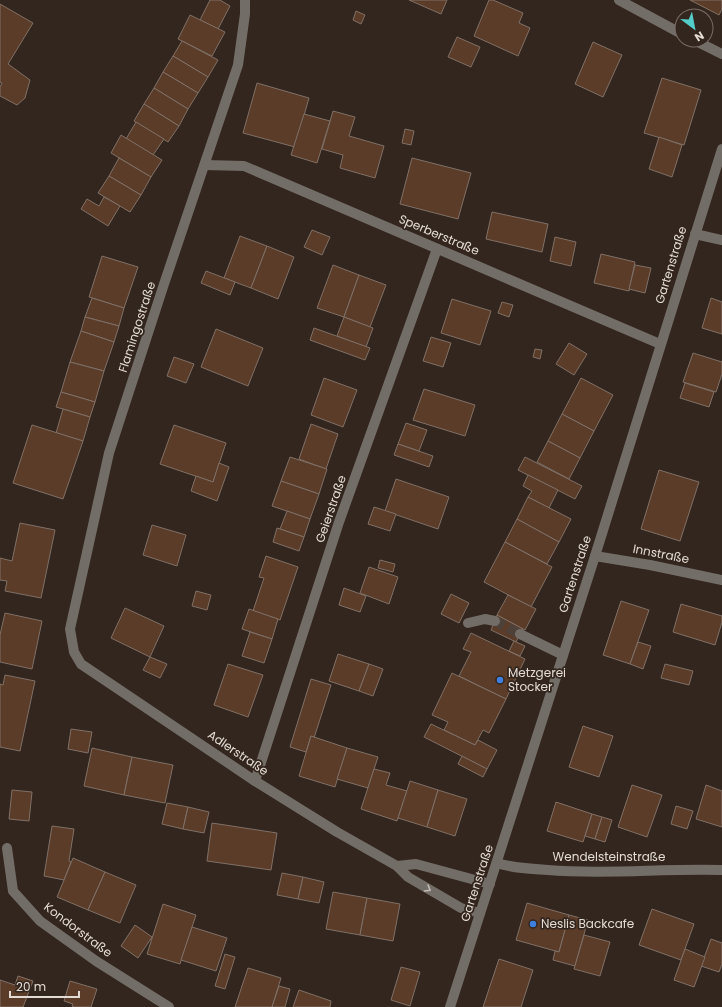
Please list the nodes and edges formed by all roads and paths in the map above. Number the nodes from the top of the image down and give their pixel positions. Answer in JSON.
{"nodes":[{"id":1,"x":245,"y":0,"type":"edge"},
{"id":2,"x":619,"y":0,"type":"edge"},
{"id":3,"x":674,"y":30,"type":"edge"},
{"id":4,"x":710,"y":48,"type":"edge"},
{"id":5,"x":722,"y":54,"type":"edge"},
{"id":6,"x":722,"y":149,"type":"edge"},
{"id":7,"x":205,"y":165,"type":"junction"},
{"id":8,"x":695,"y":234,"type":"junction"},
{"id":9,"x":722,"y":240,"type":"edge"},
{"id":10,"x":437,"y":249,"type":"junction"},
{"id":11,"x":660,"y":344,"type":"junction"},
{"id":12,"x":595,"y":556,"type":"junction"},
{"id":13,"x":722,"y":580,"type":"edge"},
{"id":14,"x":495,"y":621,"type":"tunnel mouth"},
{"id":15,"x":468,"y":622,"type":"dead end"},
{"id":16,"x":520,"y":634,"type":"tunnel mouth"},
{"id":17,"x":74,"y":652,"type":"joint"},
{"id":18,"x":563,"y":655,"type":"junction"},
{"id":19,"x":255,"y":781,"type":"junction"},
{"id":20,"x":7,"y":848,"type":"dead end"},
{"id":21,"x":496,"y":863,"type":"junction"},
{"id":22,"x":396,"y":866,"type":"junction"},
{"id":23,"x":722,"y":870,"type":"edge"},
{"id":24,"x":490,"y":884,"type":"junction"},
{"id":25,"x":480,"y":914,"type":"junction"},
{"id":26,"x":170,"y":1007,"type":"edge"},
{"id":27,"x":450,"y":1007,"type":"edge"}],
"edges":[{"from":1,"to":7,"type":"street","name":"Flamingostraße"},
{"from":2,"to":3,"type":"street"},
{"from":4,"to":5,"type":"street"},
{"from":6,"to":8,"type":"street","name":"Gartenstraße"},
{"from":7,"to":10,"type":"street","name":"Sperberstraße"},
{"from":7,"to":17,"type":"street","name":"Flamingostraße"},
{"from":8,"to":9,"type":"street"},
{"from":8,"to":11,"type":"street","name":"Gartenstraße"},
{"from":10,"to":11,"type":"street","name":"Sperberstraße"},
{"from":10,"to":19,"type":"street","name":"Geierstraße"},
{"from":11,"to":12,"type":"street","name":"Gartenstraße"},
{"from":12,"to":13,"type":"street","name":"Innstraße"},
{"from":12,"to":18,"type":"street","name":"Gartenstraße"},
{"from":14,"to":15,"type":"street"},
{"from":16,"to":18,"type":"street"},
{"from":17,"to":19,"type":"street","name":"Adlerstraße"},
{"from":18,"to":21,"type":"street","name":"Gartenstraße"},
{"from":19,"to":22,"type":"street","name":"Adlerstraße"},
{"from":20,"to":26,"type":"street","name":"Kondorstraße"},
{"from":21,"to":23,"type":"street","name":"Wendelsteinstraße"},
{"from":21,"to":24,"type":"street","name":"Gartenstraße"},
{"from":22,"to":24,"type":"street"},
{"from":22,"to":25,"type":"street","name":"Adlerstraße","one_way":true},
{"from":24,"to":25,"type":"street","name":"Gartenstraße"},
{"from":25,"to":27,"type":"street","name":"Gartenstraße"}]}
